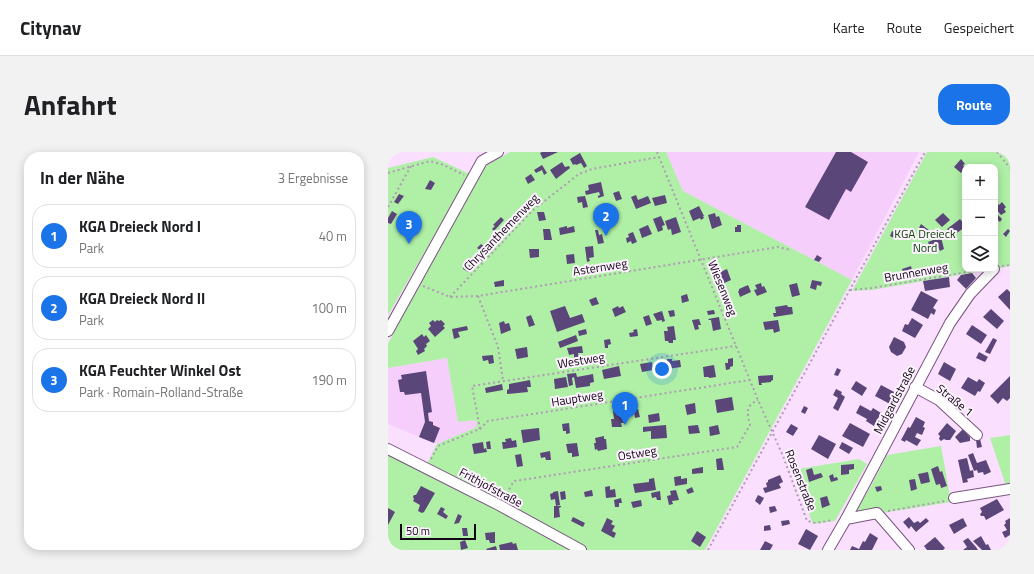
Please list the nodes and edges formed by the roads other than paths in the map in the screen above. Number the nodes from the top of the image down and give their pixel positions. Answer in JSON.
{"nodes":[{"id":1,"x":498,"y":152,"type":"edge"},
{"id":2,"x":991,"y":272,"type":"edge"},
{"id":3,"x":388,"y":331,"type":"edge"},
{"id":4,"x":915,"y":387,"type":"junction"},
{"id":5,"x":977,"y":435,"type":"dead end"},
{"id":6,"x":388,"y":449,"type":"edge"},
{"id":7,"x":1010,"y":489,"type":"edge"},
{"id":8,"x":954,"y":498,"type":"road end"},
{"id":9,"x":846,"y":519,"type":"junction"},
{"id":10,"x":581,"y":550,"type":"edge"},
{"id":11,"x":828,"y":550,"type":"edge"},
{"id":12,"x":909,"y":550,"type":"edge"}],
"edges":[{"from":1,"to":3,"type":"street"},
{"from":2,"to":4,"type":"street","name":"Midgardstraße"},
{"from":4,"to":5,"type":"street","name":"Straße 1"},
{"from":4,"to":9,"type":"street","name":"Midgardstraße"},
{"from":6,"to":10,"type":"street","name":"Frithjofstraße"},
{"from":7,"to":8,"type":"street"},
{"from":9,"to":11,"type":"street","name":"Midgardstraße"},
{"from":9,"to":12,"type":"street"}]}
